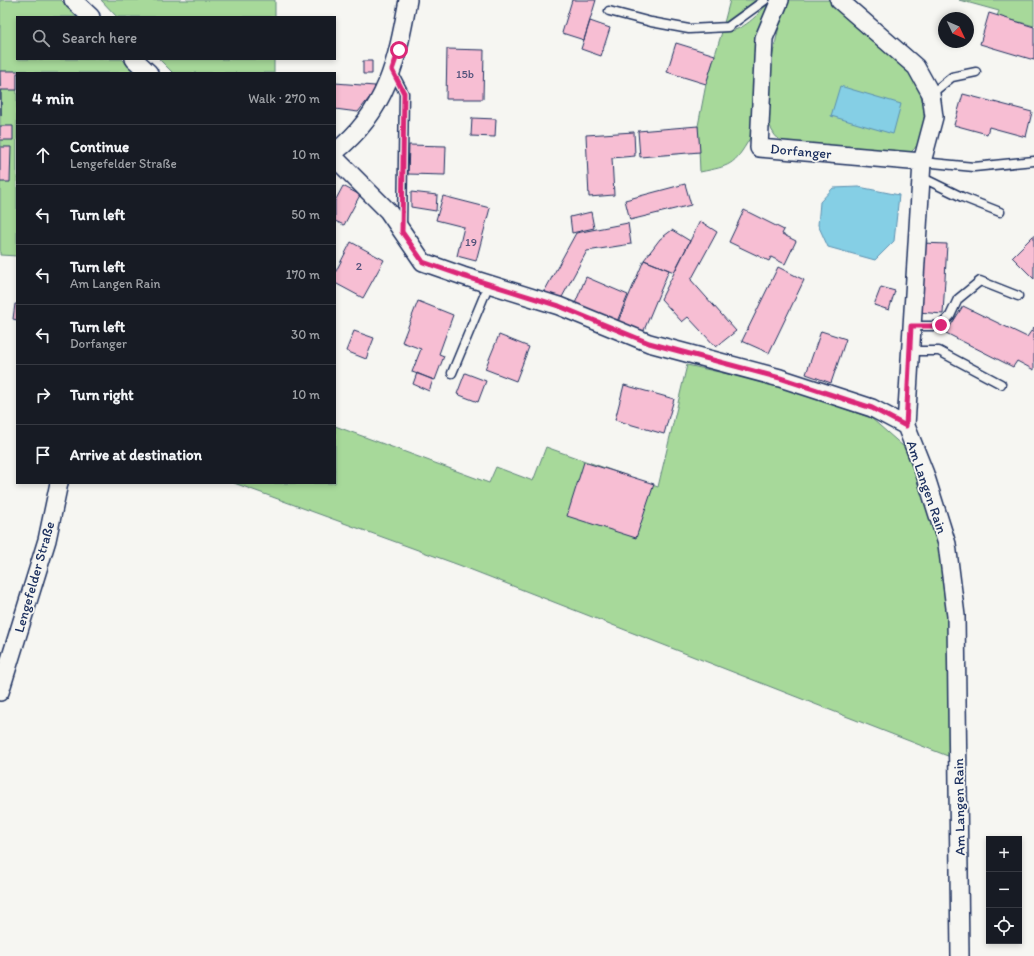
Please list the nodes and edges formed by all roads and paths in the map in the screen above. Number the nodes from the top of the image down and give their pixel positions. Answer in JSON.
{"nodes":[{"id":1,"x":73,"y":0,"type":"edge"},
{"id":2,"x":408,"y":0,"type":"edge"},
{"id":3,"x":765,"y":0,"type":"edge"},
{"id":4,"x":780,"y":0,"type":"edge"},
{"id":5,"x":839,"y":0,"type":"edge"},
{"id":6,"x":609,"y":11,"type":"dead end"},
{"id":7,"x":90,"y":16,"type":"edge"},
{"id":8,"x":135,"y":60,"type":"edge"},
{"id":9,"x":392,"y":70,"type":"junction"},
{"id":10,"x":148,"y":72,"type":"edge"},
{"id":11,"x":976,"y":72,"type":"dead end"},
{"id":12,"x":931,"y":94,"type":"junction"},
{"id":13,"x":336,"y":151,"type":"edge"},
{"id":14,"x":336,"y":159,"type":"edge"},
{"id":15,"x":1034,"y":161,"type":"edge"},
{"id":16,"x":921,"y":169,"type":"junction"},
{"id":17,"x":1000,"y":212,"type":"dead end"},
{"id":18,"x":402,"y":232,"type":"junction"},
{"id":19,"x":489,"y":284,"type":"junction"},
{"id":20,"x":1018,"y":296,"type":"dead end"},
{"id":21,"x":911,"y":326,"type":"junction"},
{"id":22,"x":910,"y":351,"type":"junction"},
{"id":23,"x":452,"y":373,"type":"dead end"},
{"id":24,"x":1001,"y":384,"type":"dead end"},
{"id":25,"x":906,"y":426,"type":"junction"},
{"id":26,"x":59,"y":484,"type":"edge"},
{"id":27,"x":0,"y":692,"type":"edge"},
{"id":28,"x":960,"y":956,"type":"edge"}],
"edges":[{"from":1,"to":7,"type":"street"},
{"from":2,"to":9,"type":"street"},
{"from":3,"to":6,"type":"lane"},
{"from":4,"to":16,"type":"street","name":"Dorfanger"},
{"from":5,"to":12,"type":"street"},
{"from":8,"to":10,"type":"street"},
{"from":9,"to":13,"type":"street"},
{"from":9,"to":18,"type":"lane"},
{"from":11,"to":12,"type":"lane"},
{"from":12,"to":16,"type":"street"},
{"from":14,"to":18,"type":"street","name":"Am Langen Rain"},
{"from":15,"to":16,"type":"lane"},
{"from":16,"to":17,"type":"lane"},
{"from":16,"to":21,"type":"street"},
{"from":18,"to":19,"type":"street","name":"Am Langen Rain"},
{"from":19,"to":23,"type":"lane"},
{"from":19,"to":25,"type":"street","name":"Am Langen Rain"},
{"from":20,"to":21,"type":"lane"},
{"from":21,"to":22,"type":"street"},
{"from":22,"to":24,"type":"lane"},
{"from":22,"to":25,"type":"street"},
{"from":25,"to":28,"type":"street","name":"Am Langen Rain"},
{"from":26,"to":27,"type":"street","name":"Lengefelder Straße"}]}
